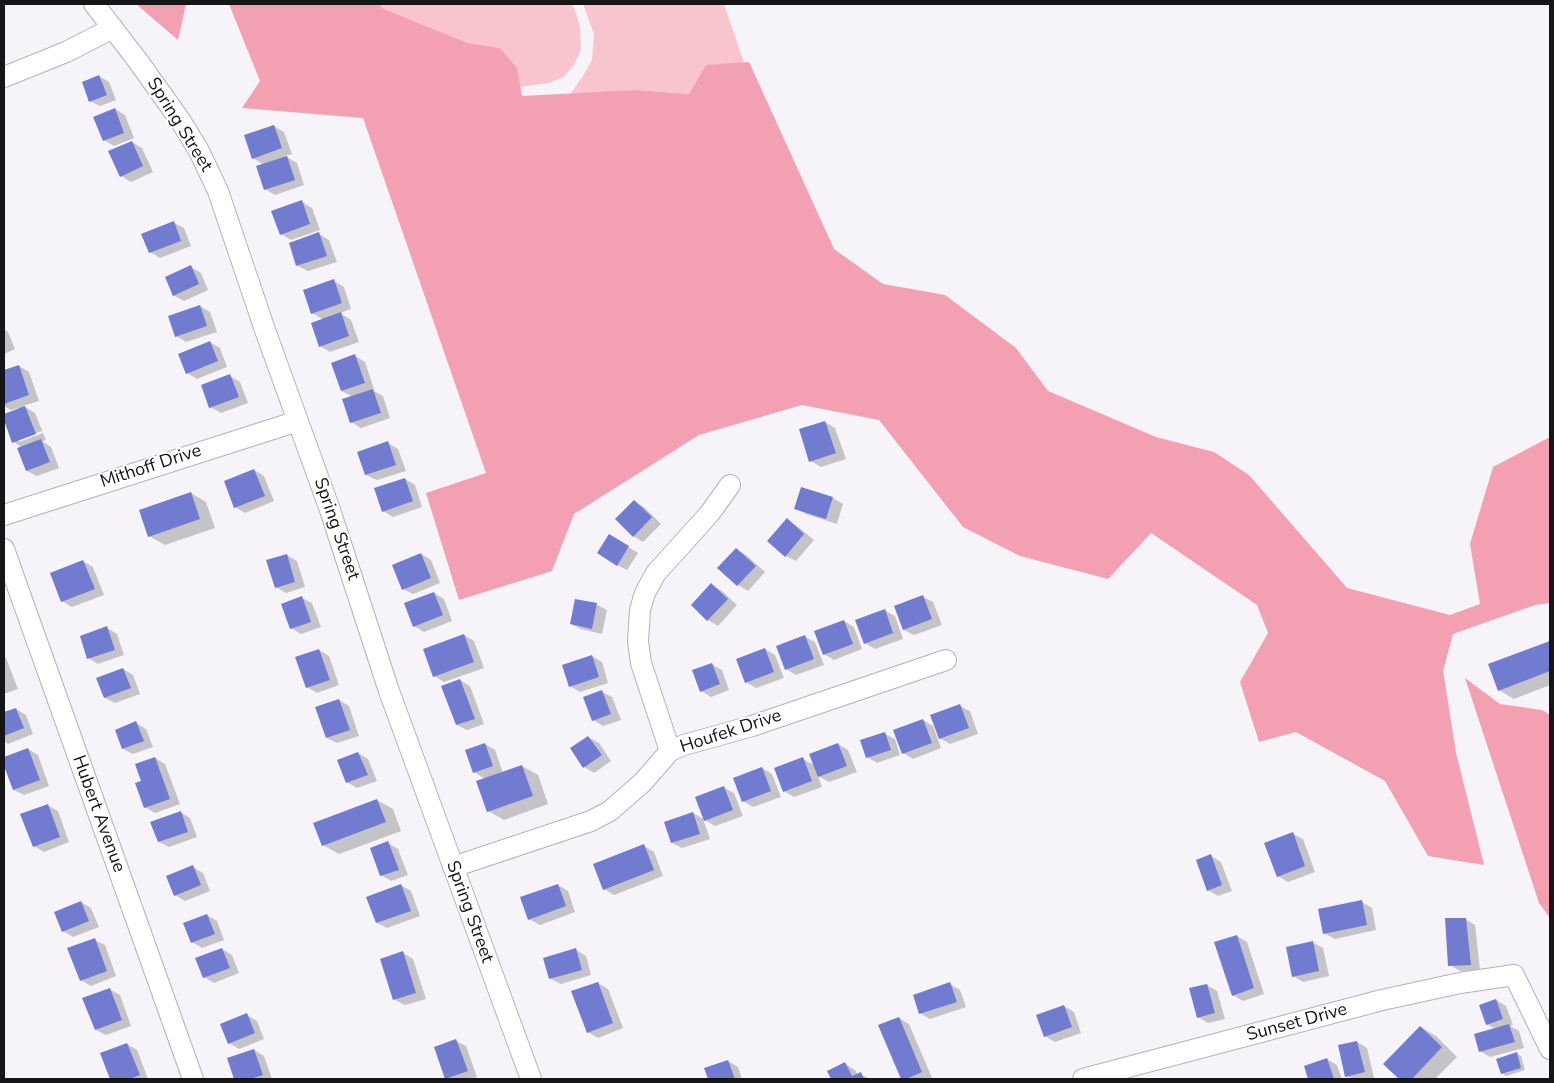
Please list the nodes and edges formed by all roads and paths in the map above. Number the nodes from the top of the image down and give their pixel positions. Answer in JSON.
{"nodes":[{"id":1,"x":94,"y":4,"type":"edge"},
{"id":2,"x":113,"y":28,"type":"junction"},
{"id":3,"x":4,"y":77,"type":"edge"},
{"id":4,"x":298,"y":421,"type":"junction"},
{"id":5,"x":730,"y":485,"type":"dead end"},
{"id":6,"x":4,"y":515,"type":"edge"},
{"id":7,"x":4,"y":549,"type":"edge"},
{"id":8,"x":946,"y":660,"type":"dead end"},
{"id":9,"x":670,"y":752,"type":"junction"},
{"id":10,"x":453,"y":867,"type":"junction"},
{"id":11,"x":1550,"y":1049,"type":"edge"},
{"id":12,"x":193,"y":1079,"type":"edge"},
{"id":13,"x":531,"y":1079,"type":"edge"},
{"id":14,"x":1083,"y":1079,"type":"edge"}],
"edges":[{"from":1,"to":2,"type":"street","name":"Spring Street"},
{"from":2,"to":3,"type":"street"},
{"from":2,"to":4,"type":"street","name":"Spring Street"},
{"from":4,"to":6,"type":"street","name":"Mithoff Drive"},
{"from":4,"to":10,"type":"street","name":"Spring Street"},
{"from":5,"to":9,"type":"street"},
{"from":7,"to":12,"type":"street","name":"Hubert Avenue"},
{"from":8,"to":9,"type":"street","name":"Houfek Drive"},
{"from":9,"to":10,"type":"street","name":"Houfek Drive"},
{"from":10,"to":13,"type":"street","name":"Spring Street"},
{"from":11,"to":14,"type":"street","name":"Sunset Drive"}]}
